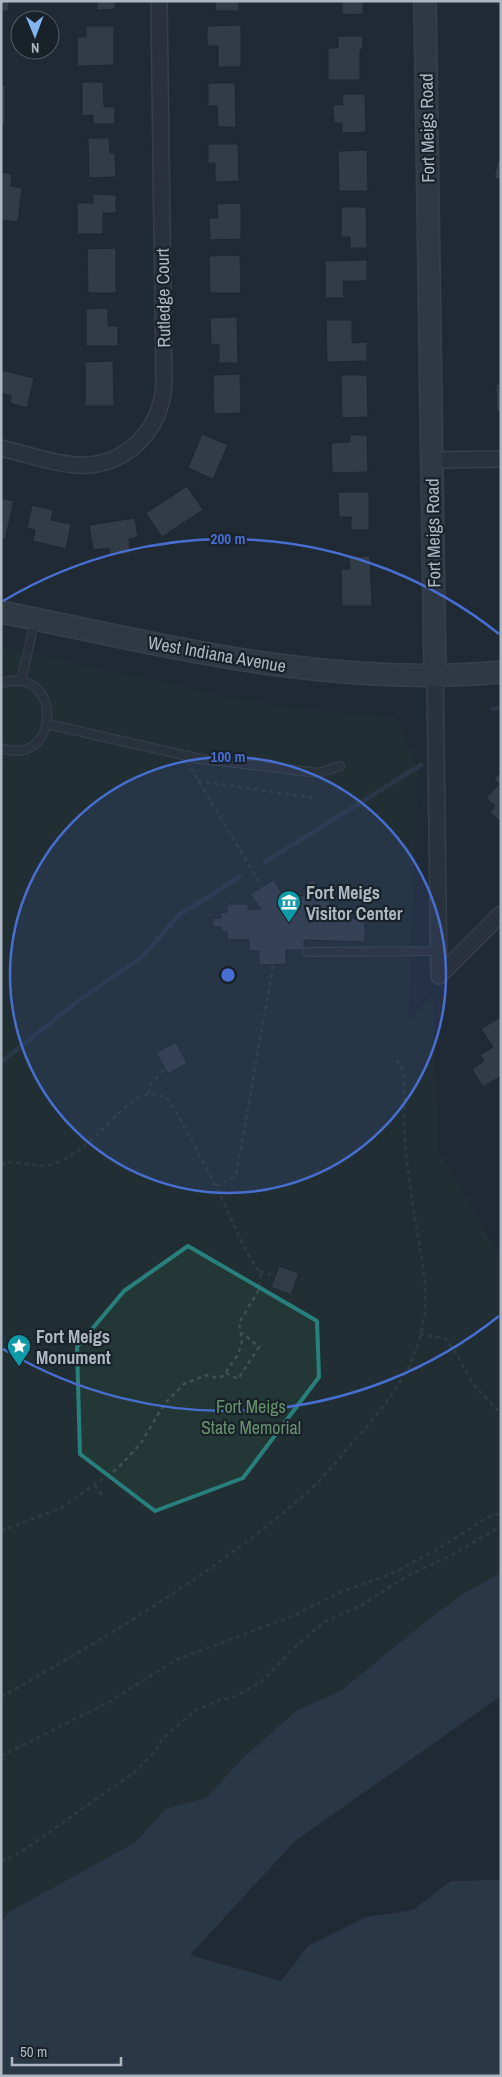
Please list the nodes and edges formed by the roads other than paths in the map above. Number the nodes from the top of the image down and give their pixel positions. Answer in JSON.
{"nodes":[{"id":1,"x":159,"y":1,"type":"edge"},
{"id":2,"x":425,"y":1,"type":"edge"},
{"id":3,"x":1,"y":448,"type":"edge"},
{"id":4,"x":501,"y":459,"type":"edge"},
{"id":5,"x":431,"y":460,"type":"junction"},
{"id":6,"x":1,"y":612,"type":"edge"},
{"id":7,"x":36,"y":619,"type":"junction"},
{"id":8,"x":501,"y":672,"type":"edge"},
{"id":9,"x":435,"y":676,"type":"junction"},
{"id":10,"x":21,"y":681,"type":"junction"},
{"id":11,"x":1,"y":683,"type":"edge"},
{"id":12,"x":47,"y":724,"type":"junction"},
{"id":13,"x":1,"y":748,"type":"edge"},
{"id":14,"x":340,"y":766,"type":"dead end"},
{"id":15,"x":501,"y":914,"type":"edge"},
{"id":16,"x":344,"y":942,"type":"dead end"},
{"id":17,"x":438,"y":951,"type":"junction"},
{"id":18,"x":307,"y":952,"type":"dead end"},
{"id":19,"x":345,"y":952,"type":"junction"}],
"edges":[{"from":1,"to":3,"type":"street","name":"Rutledge Court"},
{"from":2,"to":5,"type":"street","name":"Fort Meigs Road"},
{"from":4,"to":5,"type":"street"},
{"from":5,"to":9,"type":"street","name":"Fort Meigs Road"},
{"from":6,"to":7,"type":"street","name":"West Indiana Avenue"},
{"from":7,"to":9,"type":"street","name":"West Indiana Avenue"},
{"from":7,"to":10,"type":"lane"},
{"from":8,"to":9,"type":"street","name":"West Indiana Avenue"},
{"from":9,"to":17,"type":"street","name":"Fort Meigs Road"},
{"from":10,"to":11,"type":"lane"},
{"from":10,"to":12,"type":"lane"},
{"from":12,"to":13,"type":"lane"},
{"from":12,"to":14,"type":"lane"},
{"from":15,"to":17,"type":"street","name":"Fort Meigs Road"},
{"from":16,"to":19,"type":"lane"},
{"from":17,"to":19,"type":"lane"},
{"from":18,"to":19,"type":"lane"}]}
